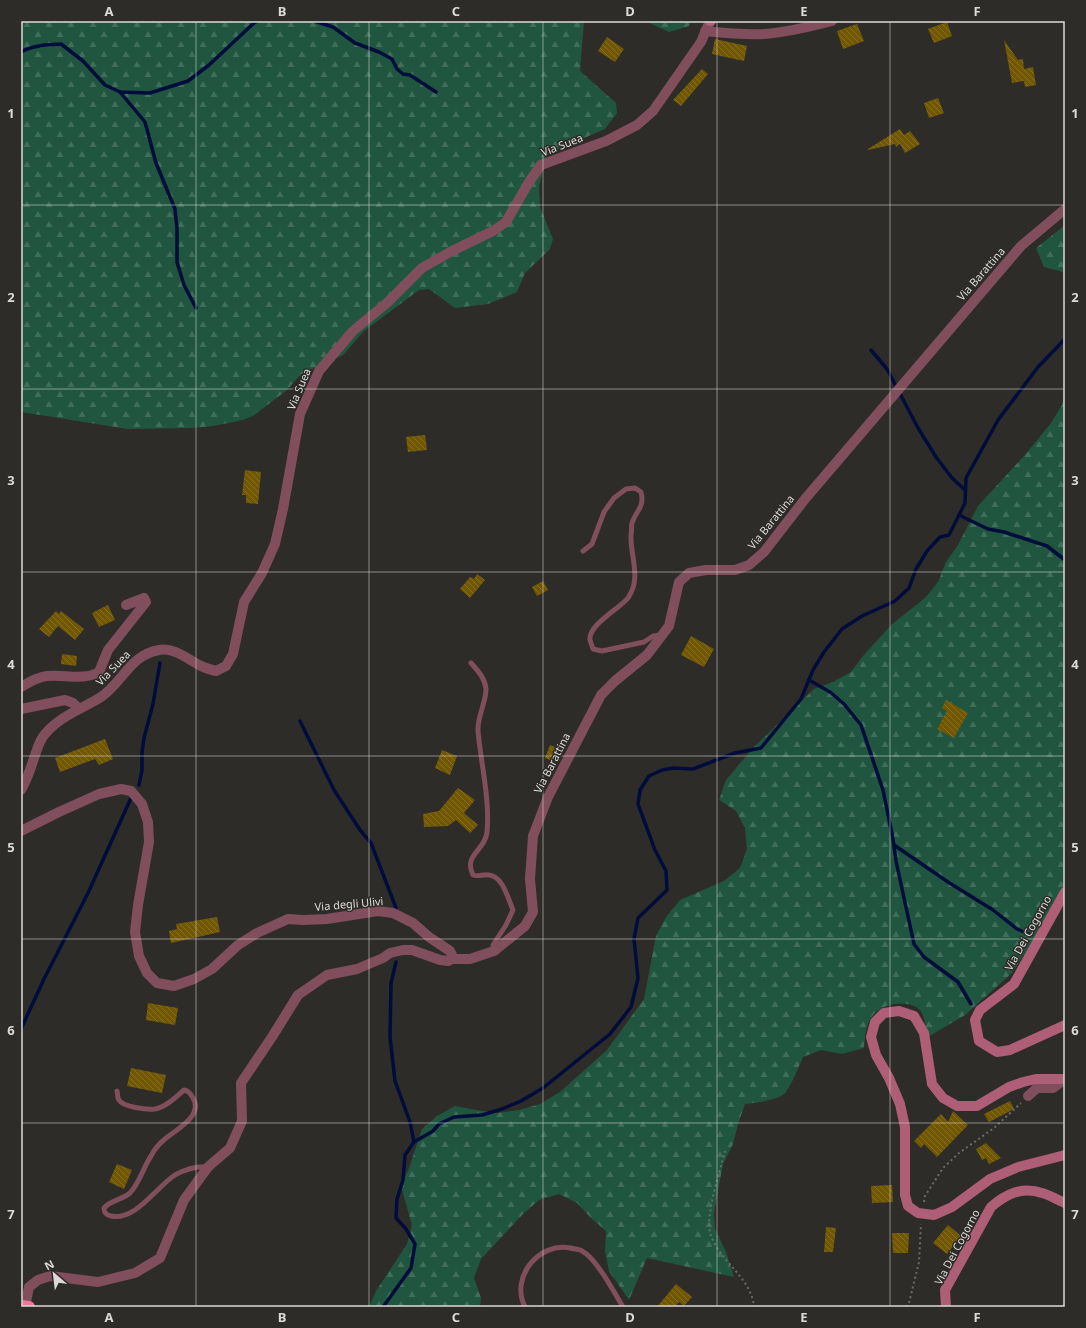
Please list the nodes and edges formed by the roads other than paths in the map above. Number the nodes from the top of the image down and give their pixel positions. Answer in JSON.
{"nodes":[{"id":1,"x":710,"y":21,"type":"edge"},
{"id":2,"x":832,"y":21,"type":"edge"},
{"id":3,"x":705,"y":31,"type":"junction"},
{"id":4,"x":1065,"y":209,"type":"edge"},
{"id":5,"x":583,"y":551,"type":"dead end"},
{"id":6,"x":126,"y":605,"type":"dead end"},
{"id":7,"x":663,"y":634,"type":"junction"},
{"id":8,"x":471,"y":663,"type":"dead end"},
{"id":9,"x":21,"y":687,"type":"edge"},
{"id":10,"x":79,"y":709,"type":"junction"},
{"id":11,"x":21,"y":710,"type":"edge"},
{"id":12,"x":21,"y":790,"type":"edge"},
{"id":13,"x":21,"y":831,"type":"edge"},
{"id":14,"x":1065,"y":892,"type":"edge"},
{"id":15,"x":494,"y":951,"type":"junction"},
{"id":16,"x":452,"y":959,"type":"junction"},
{"id":17,"x":1065,"y":1025,"type":"edge"},
{"id":18,"x":1065,"y":1079,"type":"edge"},
{"id":19,"x":117,"y":1091,"type":"dead end"},
{"id":20,"x":1028,"y":1096,"type":"road end"},
{"id":21,"x":1065,"y":1155,"type":"edge"},
{"id":22,"x":208,"y":1167,"type":"junction"},
{"id":23,"x":1065,"y":1203,"type":"edge"},
{"id":24,"x":21,"y":1306,"type":"edge"},
{"id":25,"x":25,"y":1307,"type":"edge"},
{"id":26,"x":29,"y":1307,"type":"edge"},
{"id":27,"x":525,"y":1307,"type":"edge"},
{"id":28,"x":623,"y":1307,"type":"edge"},
{"id":29,"x":946,"y":1307,"type":"edge"}],
"edges":[{"from":1,"to":3,"type":"street","name":"Via Suea"},
{"from":2,"to":3,"type":"street"},
{"from":3,"to":10,"type":"street","name":"Via Suea"},
{"from":4,"to":7,"type":"street","name":"Via Barattina"},
{"from":5,"to":7,"type":"lane"},
{"from":6,"to":9,"type":"street"},
{"from":7,"to":15,"type":"street","name":"Via Barattina"},
{"from":8,"to":15,"type":"lane"},
{"from":10,"to":11,"type":"street"},
{"from":10,"to":12,"type":"street","name":"Via Suea"},
{"from":13,"to":16,"type":"street","name":"Via degli Ulivi"},
{"from":14,"to":17,"type":"street","name":"Via Dei Cogorno"},
{"from":15,"to":16,"type":"street","name":"Via Barattina"},
{"from":16,"to":22,"type":"street"},
{"from":18,"to":20,"type":"street"},
{"from":18,"to":21,"type":"street","name":"Via Dei Cogorno"},
{"from":19,"to":22,"type":"lane"},
{"from":22,"to":25,"type":"street"},
{"from":23,"to":29,"type":"street","name":"Via Dei Cogorno"},
{"from":24,"to":26,"type":"highway","bridge":true},
{"from":27,"to":28,"type":"lane"}]}
